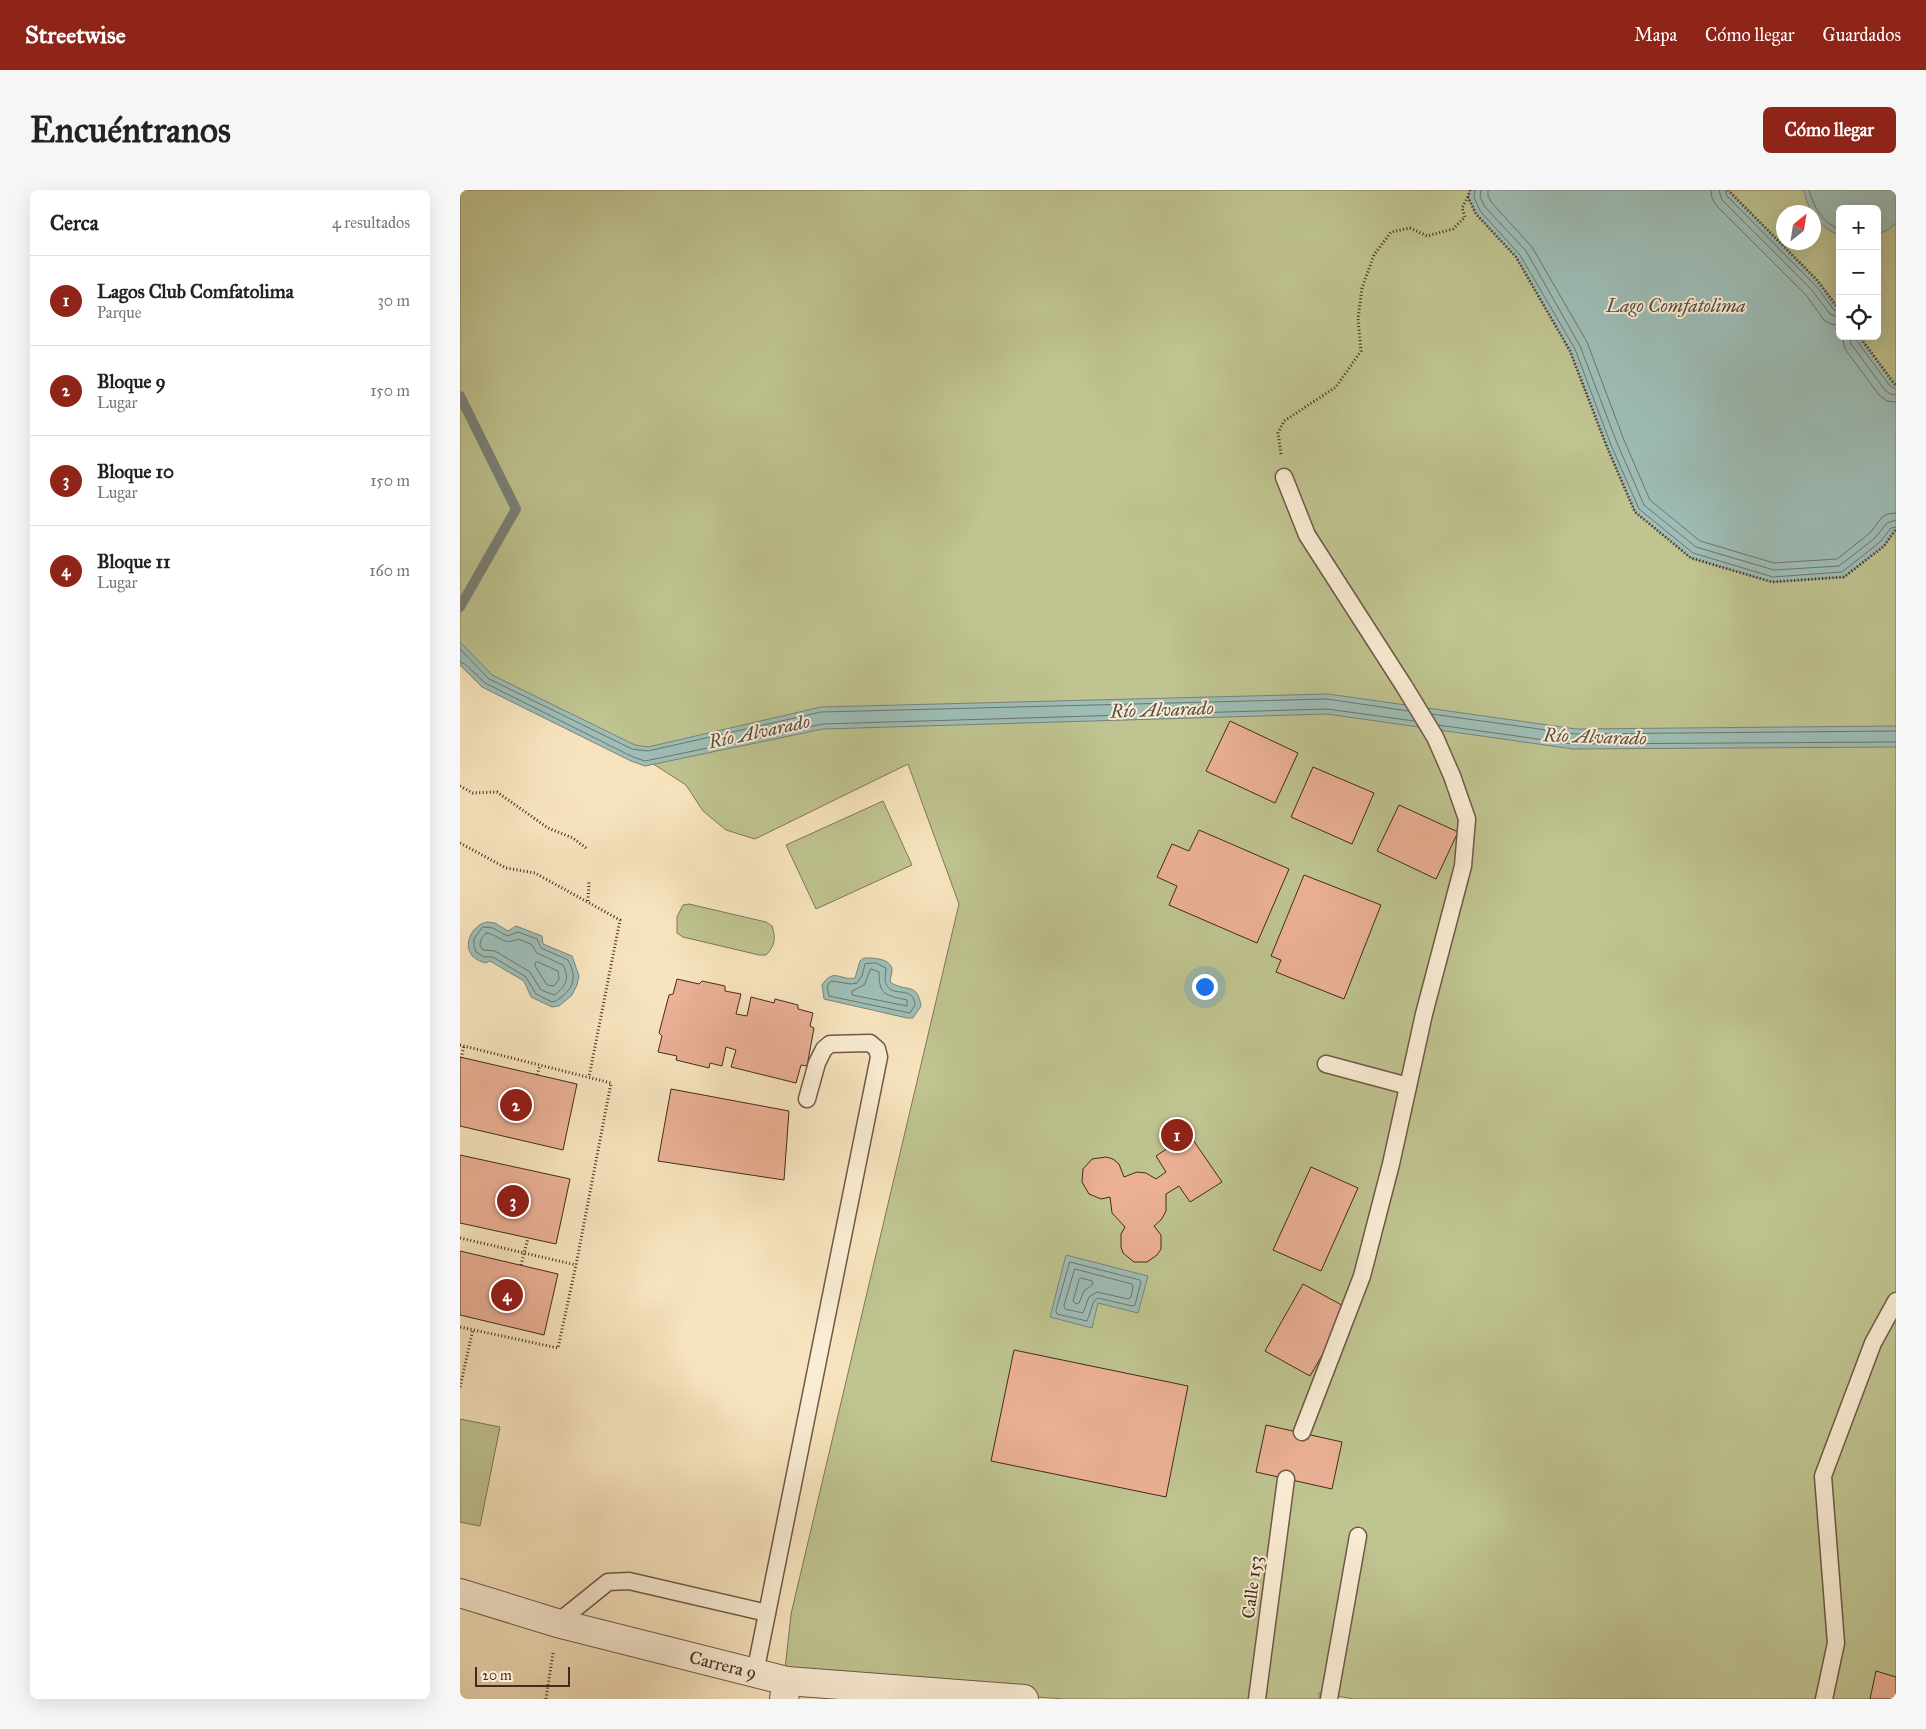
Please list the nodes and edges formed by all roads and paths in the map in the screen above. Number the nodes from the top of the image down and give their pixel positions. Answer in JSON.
{"nodes":[{"id":1,"x":1470,"y":190,"type":"edge"},
{"id":2,"x":1728,"y":190,"type":"edge"},
{"id":3,"x":1468,"y":196,"type":"junction"},
{"id":4,"x":1836,"y":306,"type":"edge"},
{"id":5,"x":1862,"y":340,"type":"edge"},
{"id":6,"x":1896,"y":386,"type":"edge"},
{"id":7,"x":1284,"y":477,"type":"joint"},
{"id":8,"x":1896,"y":529,"type":"edge"},
{"id":9,"x":460,"y":786,"type":"edge"},
{"id":10,"x":460,"y":843,"type":"edge"},
{"id":11,"x":586,"y":848,"type":"dead end"},
{"id":12,"x":589,"y":882,"type":"dead end"},
{"id":13,"x":588,"y":901,"type":"junction"},
{"id":14,"x":462,"y":1045,"type":"edge"},
{"id":15,"x":461,"y":1058,"type":"edge"},
{"id":16,"x":1326,"y":1064,"type":"dead end"},
{"id":17,"x":540,"y":1065,"type":"junction"},
{"id":18,"x":537,"y":1075,"type":"dead end"},
{"id":19,"x":589,"y":1077,"type":"junction"},
{"id":20,"x":1408,"y":1086,"type":"junction"},
{"id":21,"x":806,"y":1099,"type":"dead end"},
{"id":22,"x":460,"y":1238,"type":"edge"},
{"id":23,"x":528,"y":1238,"type":"dead end"},
{"id":24,"x":524,"y":1253,"type":"junction"},
{"id":25,"x":520,"y":1265,"type":"dead end"},
{"id":26,"x":576,"y":1265,"type":"junction"},
{"id":27,"x":1896,"y":1301,"type":"edge"},
{"id":28,"x":460,"y":1326,"type":"edge"},
{"id":29,"x":473,"y":1329,"type":"junction"},
{"id":30,"x":460,"y":1387,"type":"edge"},
{"id":31,"x":1302,"y":1432,"type":"dead end"},
{"id":32,"x":1286,"y":1479,"type":"dead end"},
{"id":33,"x":1358,"y":1536,"type":"dead end"},
{"id":34,"x":460,"y":1593,"type":"edge"},
{"id":35,"x":767,"y":1613,"type":"junction"},
{"id":36,"x":557,"y":1623,"type":"junction"},
{"id":37,"x":755,"y":1673,"type":"junction"},
{"id":38,"x":786,"y":1690,"type":"edge"},
{"id":39,"x":977,"y":1697,"type":"edge"},
{"id":40,"x":546,"y":1699,"type":"edge"},
{"id":41,"x":1024,"y":1699,"type":"edge"},
{"id":42,"x":1258,"y":1699,"type":"edge"},
{"id":43,"x":1328,"y":1699,"type":"edge"},
{"id":44,"x":1824,"y":1699,"type":"edge"}],
"edges":[{"from":1,"to":3,"type":"path"},
{"from":2,"to":4,"type":"path"},
{"from":3,"to":7,"type":"path"},
{"from":3,"to":8,"type":"path"},
{"from":5,"to":6,"type":"path"},
{"from":7,"to":20,"type":"lane"},
{"from":9,"to":11,"type":"path"},
{"from":10,"to":13,"type":"path"},
{"from":12,"to":13,"type":"path"},
{"from":13,"to":19,"type":"path"},
{"from":14,"to":15,"type":"path"},
{"from":14,"to":17,"type":"path"},
{"from":16,"to":20,"type":"lane"},
{"from":17,"to":18,"type":"path"},
{"from":17,"to":19,"type":"path"},
{"from":19,"to":26,"type":"path"},
{"from":20,"to":31,"type":"lane"},
{"from":21,"to":35,"type":"lane"},
{"from":22,"to":24,"type":"path"},
{"from":23,"to":24,"type":"path"},
{"from":24,"to":25,"type":"path"},
{"from":24,"to":26,"type":"path"},
{"from":26,"to":29,"type":"path"},
{"from":27,"to":44,"type":"lane"},
{"from":28,"to":29,"type":"path"},
{"from":29,"to":30,"type":"path"},
{"from":32,"to":42,"type":"lane","name":"Calle 153"},
{"from":33,"to":43,"type":"lane"},
{"from":34,"to":36,"type":"street","name":"Carrera 9"},
{"from":35,"to":36,"type":"lane"},
{"from":35,"to":37,"type":"lane"},
{"from":36,"to":37,"type":"street","name":"Carrera 9"},
{"from":36,"to":40,"type":"path"},
{"from":37,"to":38,"type":"street","name":"Carrera 9"},
{"from":38,"to":39,"type":"street","name":"Carrera 9"},
{"from":39,"to":41,"type":"street","name":"Carrera 9"}]}
